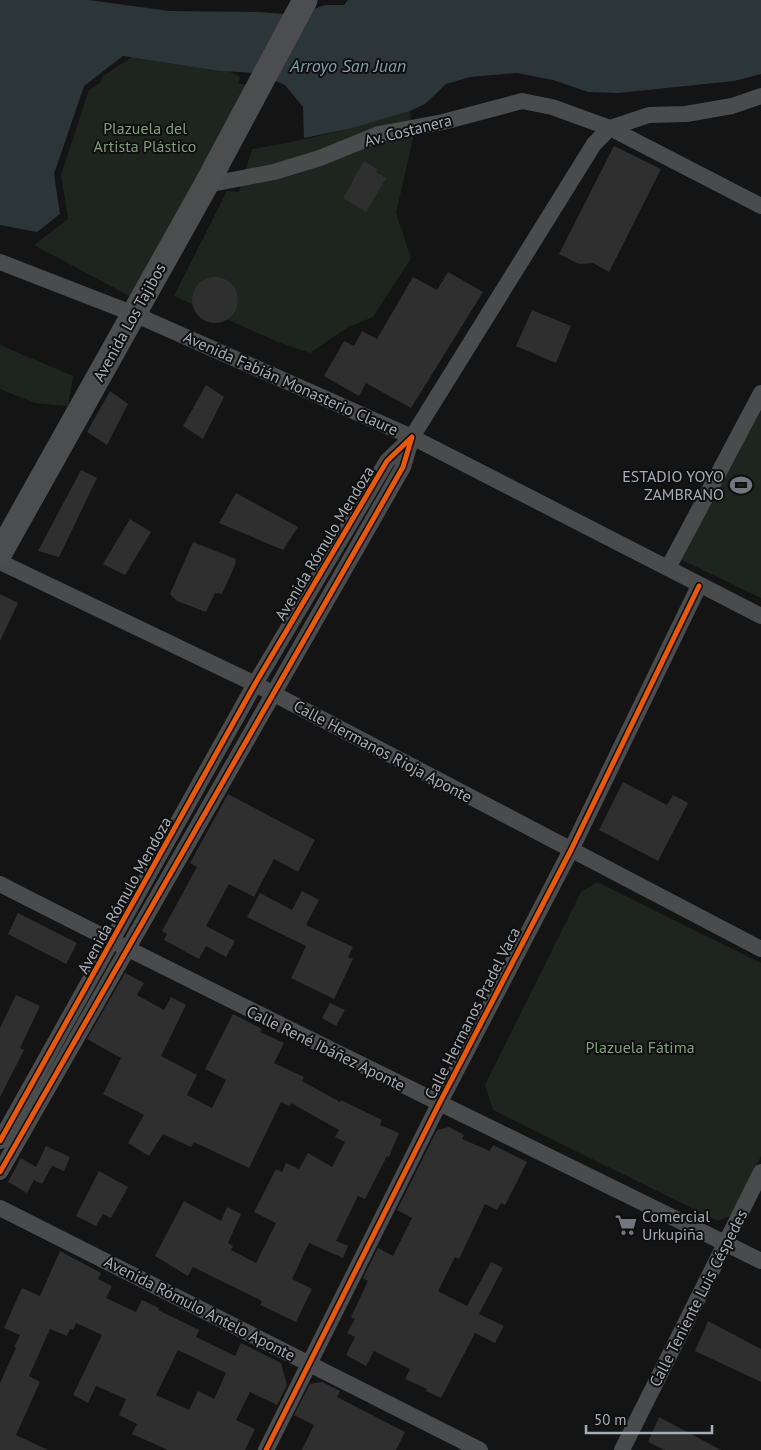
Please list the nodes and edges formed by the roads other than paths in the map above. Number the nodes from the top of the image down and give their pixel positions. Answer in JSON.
{"nodes":[{"id":1,"x":305,"y":0,"type":"edge"},
{"id":2,"x":761,"y":96,"type":"edge"},
{"id":3,"x":610,"y":128,"type":"junction"},
{"id":4,"x":206,"y":185,"type":"junction"},
{"id":5,"x":761,"y":206,"type":"edge"},
{"id":6,"x":0,"y":262,"type":"edge"},
{"id":7,"x":134,"y":314,"type":"junction"},
{"id":8,"x":761,"y":393,"type":"edge"},
{"id":9,"x":412,"y":437,"type":"junction"},
{"id":10,"x":0,"y":553,"type":"edge"},
{"id":11,"x":0,"y":562,"type":"edge"},
{"id":12,"x":668,"y":568,"type":"junction"},
{"id":13,"x":699,"y":586,"type":"junction"},
{"id":14,"x":761,"y":616,"type":"edge"},
{"id":15,"x":255,"y":684,"type":"junction"},
{"id":16,"x":274,"y":694,"type":"junction"},
{"id":17,"x":571,"y":850,"type":"junction"},
{"id":18,"x":0,"y":884,"type":"edge"},
{"id":19,"x":112,"y":942,"type":"junction"},
{"id":20,"x":128,"y":949,"type":"junction"},
{"id":21,"x":761,"y":949,"type":"edge"},
{"id":22,"x":439,"y":1104,"type":"junction"},
{"id":23,"x":0,"y":1141,"type":"edge"},
{"id":24,"x":0,"y":1172,"type":"edge"},
{"id":25,"x":761,"y":1172,"type":"edge"},
{"id":26,"x":0,"y":1208,"type":"edge"},
{"id":27,"x":726,"y":1244,"type":"junction"},
{"id":28,"x":761,"y":1261,"type":"edge"},
{"id":29,"x":308,"y":1363,"type":"junction"},
{"id":30,"x":266,"y":1450,"type":"edge"},
{"id":31,"x":480,"y":1450,"type":"edge"},
{"id":32,"x":622,"y":1450,"type":"edge"}],
"edges":[{"from":1,"to":4,"type":"main road","name":"Avenida Los Tajibos"},
{"from":2,"to":3,"type":"street"},
{"from":3,"to":4,"type":"street","name":"Av. Costanera"},
{"from":3,"to":5,"type":"street","name":"Av. Costanera"},
{"from":3,"to":9,"type":"street","name":"Avenida Rómulo Mendoza"},
{"from":4,"to":7,"type":"main road","name":"Avenida Los Tajibos"},
{"from":6,"to":7,"type":"street","name":"Avenida Fabián Monasterio Claure"},
{"from":7,"to":9,"type":"street","name":"Avenida Fabián Monasterio Claure"},
{"from":7,"to":10,"type":"main road","name":"Avenida Los Tajibos"},
{"from":8,"to":12,"type":"street"},
{"from":9,"to":12,"type":"street","name":"Avenida Fabián Monasterio Claure"},
{"from":9,"to":15,"type":"street","name":"Avenida Rómulo Mendoza"},
{"from":9,"to":16,"type":"street","name":"Avenida Rómulo Mendoza"},
{"from":11,"to":15,"type":"street","name":"Calle Hermanos Rioja Aponte"},
{"from":12,"to":13,"type":"street","name":"Avenida Fabián Monasterio Claure"},
{"from":13,"to":14,"type":"street","name":"Avenida Fabián Monasterio Claure"},
{"from":13,"to":17,"type":"street","name":"Calle Hermanos Pradel Vaca"},
{"from":15,"to":16,"type":"street","name":"Calle Hermanos Rioja Aponte"},
{"from":15,"to":19,"type":"street","name":"Avenida Rómulo Mendoza"},
{"from":16,"to":17,"type":"street","name":"Calle Hermanos Rioja Aponte"},
{"from":16,"to":20,"type":"street","name":"Avenida Rómulo Mendoza"},
{"from":17,"to":21,"type":"street","name":"Calle Hermanos Rioja Aponte"},
{"from":17,"to":22,"type":"street","name":"Calle Hermanos Pradel Vaca"},
{"from":18,"to":19,"type":"street","name":"Calle René Ibáñez Aponte"},
{"from":19,"to":20,"type":"street","name":"Calle René Ibáñez Aponte"},
{"from":19,"to":23,"type":"street","name":"Avenida Rómulo Mendoza"},
{"from":20,"to":22,"type":"street","name":"Calle René Ibáñez Aponte"},
{"from":20,"to":24,"type":"street","name":"Avenida Rómulo Mendoza"},
{"from":22,"to":27,"type":"street","name":"Calle René Ibáñez Aponte"},
{"from":22,"to":29,"type":"street","name":"Calle Hermanos Pradel Vaca"},
{"from":25,"to":27,"type":"street","name":"Calle Teniente Luis Céspedes"},
{"from":26,"to":29,"type":"street","name":"Avenida Rómulo Antelo Aponte"},
{"from":27,"to":28,"type":"street","name":"Calle René Ibáñez Aponte"},
{"from":27,"to":32,"type":"street","name":"Calle Teniente Luis Céspedes"},
{"from":29,"to":30,"type":"street","name":"Calle Hermanos Pradel Vaca"},
{"from":29,"to":31,"type":"street","name":"Avenida Rómulo Antelo Aponte"}]}
